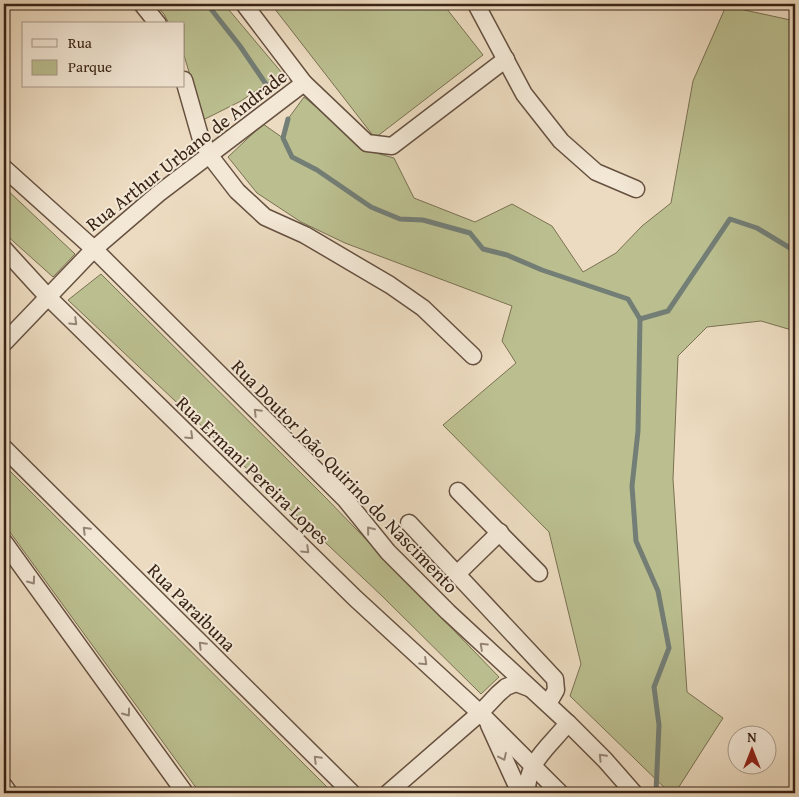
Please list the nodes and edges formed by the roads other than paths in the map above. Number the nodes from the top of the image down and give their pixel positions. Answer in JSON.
{"nodes":[{"id":1,"x":142,"y":4,"type":"edge"},
{"id":2,"x":244,"y":4,"type":"edge"},
{"id":3,"x":476,"y":4,"type":"edge"},
{"id":4,"x":156,"y":22,"type":"edge"},
{"id":5,"x":506,"y":59,"type":"junction"},
{"id":6,"x":304,"y":83,"type":"junction"},
{"id":7,"x":185,"y":84,"type":"edge"},
{"id":8,"x":210,"y":156,"type":"junction"},
{"id":9,"x":4,"y":168,"type":"edge"},
{"id":10,"x":636,"y":189,"type":"dead end"},
{"id":11,"x":4,"y":249,"type":"edge"},
{"id":12,"x":94,"y":249,"type":"junction"},
{"id":13,"x":47,"y":296,"type":"junction"},
{"id":14,"x":4,"y":343,"type":"edge"},
{"id":15,"x":473,"y":356,"type":"dead end"},
{"id":16,"x":4,"y":448,"type":"edge"},
{"id":17,"x":458,"y":491,"type":"dead end"},
{"id":18,"x":409,"y":523,"type":"dead end"},
{"id":19,"x":500,"y":532,"type":"junction"},
{"id":20,"x":4,"y":542,"type":"edge"},
{"id":21,"x":458,"y":573,"type":"junction"},
{"id":22,"x":538,"y":573,"type":"dead end"},
{"id":23,"x":529,"y":688,"type":"junction"},
{"id":24,"x":548,"y":704,"type":"junction"},
{"id":25,"x":484,"y":717,"type":"junction"},
{"id":26,"x":568,"y":723,"type":"junction"},
{"id":27,"x":532,"y":765,"type":"junction"},
{"id":28,"x":4,"y":786,"type":"edge"},
{"id":29,"x":10,"y":793,"type":"edge"},
{"id":30,"x":185,"y":793,"type":"edge"},
{"id":31,"x":352,"y":793,"type":"edge"},
{"id":32,"x":388,"y":793,"type":"edge"},
{"id":33,"x":520,"y":793,"type":"edge"},
{"id":34,"x":527,"y":793,"type":"edge"},
{"id":35,"x":560,"y":793,"type":"edge"},
{"id":36,"x":634,"y":793,"type":"edge"}],
"edges":[{"from":1,"to":4,"type":"street"},
{"from":2,"to":6,"type":"street"},
{"from":3,"to":5,"type":"street"},
{"from":5,"to":6,"type":"street"},
{"from":5,"to":10,"type":"street"},
{"from":6,"to":8,"type":"street","name":"Rua Arthur Urbano de Andrade"},
{"from":7,"to":8,"type":"street"},
{"from":8,"to":12,"type":"street","name":"Rua Arthur Urbano de Andrade"},
{"from":8,"to":15,"type":"street"},
{"from":9,"to":12,"type":"street","name":"Rua Doutor João Quirino do Nascimento"},
{"from":11,"to":13,"type":"street","name":"Rua Ermani Pereira Lopes"},
{"from":12,"to":13,"type":"street","name":"Rua Arthur Urbano de Andrade"},
{"from":23,"to":12,"type":"street","name":"Rua Doutor João Quirino do Nascimento","one_way":true},
{"from":13,"to":14,"type":"street","name":"Rua Arthur Urbano de Andrade"},
{"from":13,"to":25,"type":"street","name":"Rua Ermani Pereira Lopes","one_way":true},
{"from":31,"to":16,"type":"street","name":"Rua Paraibuna","one_way":true},
{"from":17,"to":19,"type":"street"},
{"from":18,"to":21,"type":"street"},
{"from":19,"to":21,"type":"street"},
{"from":19,"to":22,"type":"street"},
{"from":20,"to":30,"type":"street","one_way":true},
{"from":21,"to":24,"type":"street"},
{"from":23,"to":24,"type":"street","name":"Rua Doutor João Quirino do Nascimento"},
{"from":23,"to":25,"type":"street"},
{"from":24,"to":26,"type":"street","name":"Rua Doutor João Quirino do Nascimento"},
{"from":25,"to":27,"type":"street","name":"Rua Ermani Pereira Lopes"},
{"from":25,"to":32,"type":"street"},
{"from":25,"to":33,"type":"street","one_way":true},
{"from":26,"to":27,"type":"street"},
{"from":36,"to":26,"type":"street","name":"Rua Doutor João Quirino do Nascimento","one_way":true},
{"from":27,"to":34,"type":"street"},
{"from":27,"to":35,"type":"street","name":"Rua Ermani Pereira Lopes"},
{"from":28,"to":29,"type":"street"}]}
